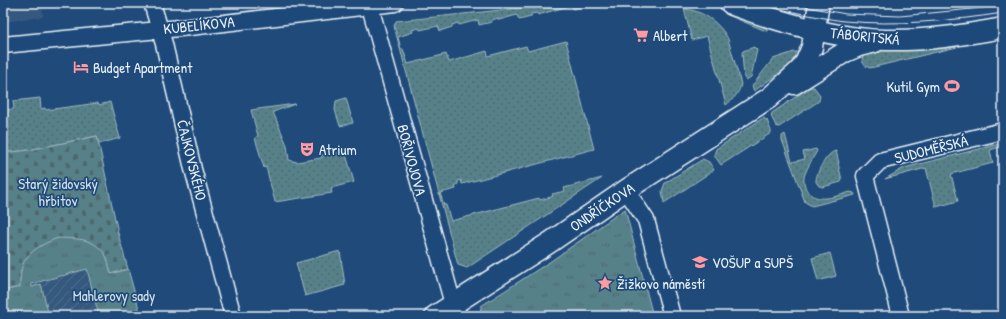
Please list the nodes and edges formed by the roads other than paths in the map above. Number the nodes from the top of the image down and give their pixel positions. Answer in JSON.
{"nodes":[{"id":1,"x":152,"y":3,"type":"edge"},
{"id":2,"x":395,"y":3,"type":"edge"},
{"id":3,"x":730,"y":3,"type":"edge"},
{"id":4,"x":819,"y":3,"type":"edge"},
{"id":5,"x":370,"y":5,"type":"edge"},
{"id":6,"x":1003,"y":28,"type":"edge"},
{"id":7,"x":160,"y":30,"type":"junction"},
{"id":8,"x":815,"y":30,"type":"junction"},
{"id":9,"x":883,"y":40,"type":"junction"},
{"id":10,"x":3,"y":45,"type":"edge"},
{"id":11,"x":770,"y":98,"type":"junction"},
{"id":12,"x":1003,"y":131,"type":"edge"},
{"id":13,"x":626,"y":190,"type":"junction"},
{"id":14,"x":456,"y":310,"type":"edge"},
{"id":15,"x":233,"y":316,"type":"edge"},
{"id":16,"x":435,"y":316,"type":"edge"},
{"id":17,"x":672,"y":316,"type":"edge"},
{"id":18,"x":901,"y":316,"type":"edge"}],
"edges":[{"from":1,"to":7,"type":"street","name":"ČAJKOVSKÉHO"},
{"from":2,"to":5,"type":"street","name":"KUBELÍKOVA"},
{"from":3,"to":8,"type":"street","name":"TÁBORITSKÁ"},
{"from":4,"to":8,"type":"street","name":"ONDŘÍČKOVA"},
{"from":5,"to":7,"type":"street","name":"KUBELÍKOVA"},
{"from":5,"to":14,"type":"street","name":"BOŘIVOJOVA"},
{"from":6,"to":9,"type":"street","name":"TÁBORITSKÁ"},
{"from":7,"to":10,"type":"street","name":"KUBELÍKOVA"},
{"from":7,"to":15,"type":"street","name":"ČAJKOVSKÉHO"},
{"from":8,"to":9,"type":"street","name":"TÁBORITSKÁ"},
{"from":8,"to":11,"type":"street","name":"ONDŘÍČKOVA"},
{"from":9,"to":11,"type":"street","name":"ONDŘÍČKOVA"},
{"from":11,"to":13,"type":"street","name":"ONDŘÍČKOVA"},
{"from":12,"to":18,"type":"street","name":"SUDOMĚŘSKÁ"},
{"from":13,"to":14,"type":"street","name":"ONDŘÍČKOVA"},
{"from":13,"to":17,"type":"street"},
{"from":14,"to":16,"type":"street","name":"ONDŘÍČKOVA"}]}
